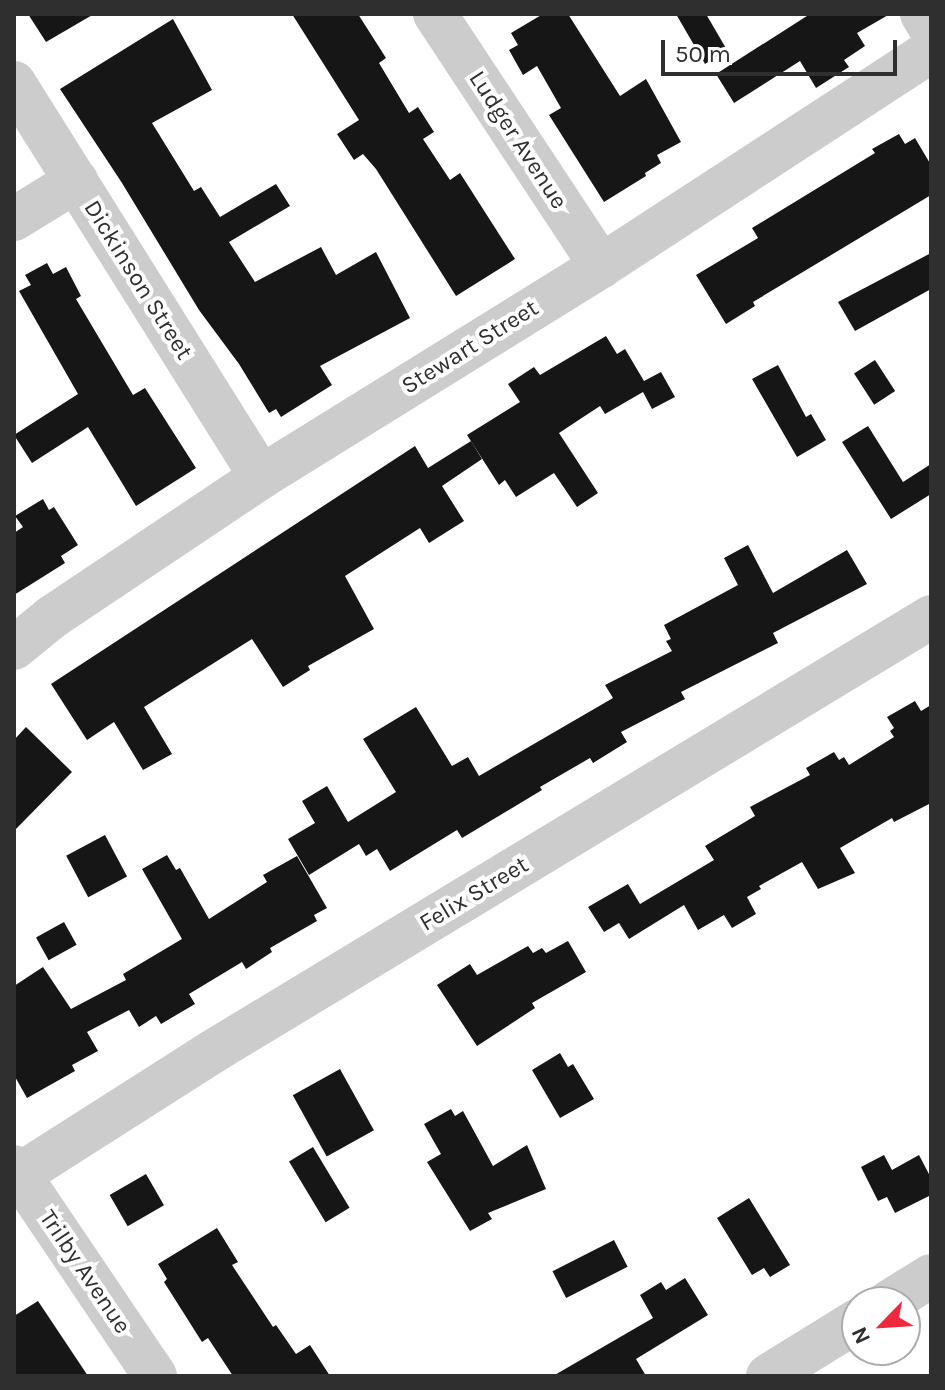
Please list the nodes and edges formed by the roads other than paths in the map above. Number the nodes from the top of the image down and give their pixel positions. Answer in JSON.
{"nodes":[{"id":1,"x":435,"y":14,"type":"edge"},
{"id":2,"x":922,"y":14,"type":"edge"},
{"id":3,"x":931,"y":29,"type":"edge"},
{"id":4,"x":931,"y":51,"type":"edge"},
{"id":5,"x":14,"y":83,"type":"edge"},
{"id":6,"x":76,"y":181,"type":"junction"},
{"id":7,"x":14,"y":219,"type":"edge"},
{"id":8,"x":601,"y":266,"type":"junction"},
{"id":9,"x":261,"y":477,"type":"junction"},
{"id":10,"x":931,"y":617,"type":"edge"},
{"id":11,"x":14,"y":648,"type":"edge"},
{"id":12,"x":16,"y":1171,"type":"edge"},
{"id":13,"x":841,"y":1331,"type":"edge"},
{"id":14,"x":155,"y":1376,"type":"edge"},
{"id":15,"x":768,"y":1376,"type":"edge"}],
"edges":[{"from":1,"to":8,"type":"street","name":"Ludger Avenue"},
{"from":2,"to":3,"type":"street"},
{"from":4,"to":8,"type":"street","name":"Stewart Street"},
{"from":5,"to":6,"type":"street","name":"Dickinson Street"},
{"from":6,"to":7,"type":"street"},
{"from":6,"to":9,"type":"street","name":"Dickinson Street"},
{"from":8,"to":9,"type":"street","name":"Stewart Street"},
{"from":9,"to":11,"type":"street","name":"Stewart Street"},
{"from":10,"to":12,"type":"street","name":"Felix Street"},
{"from":12,"to":14,"type":"street","name":"Trilby Avenue"},
{"from":13,"to":15,"type":"street"}]}
